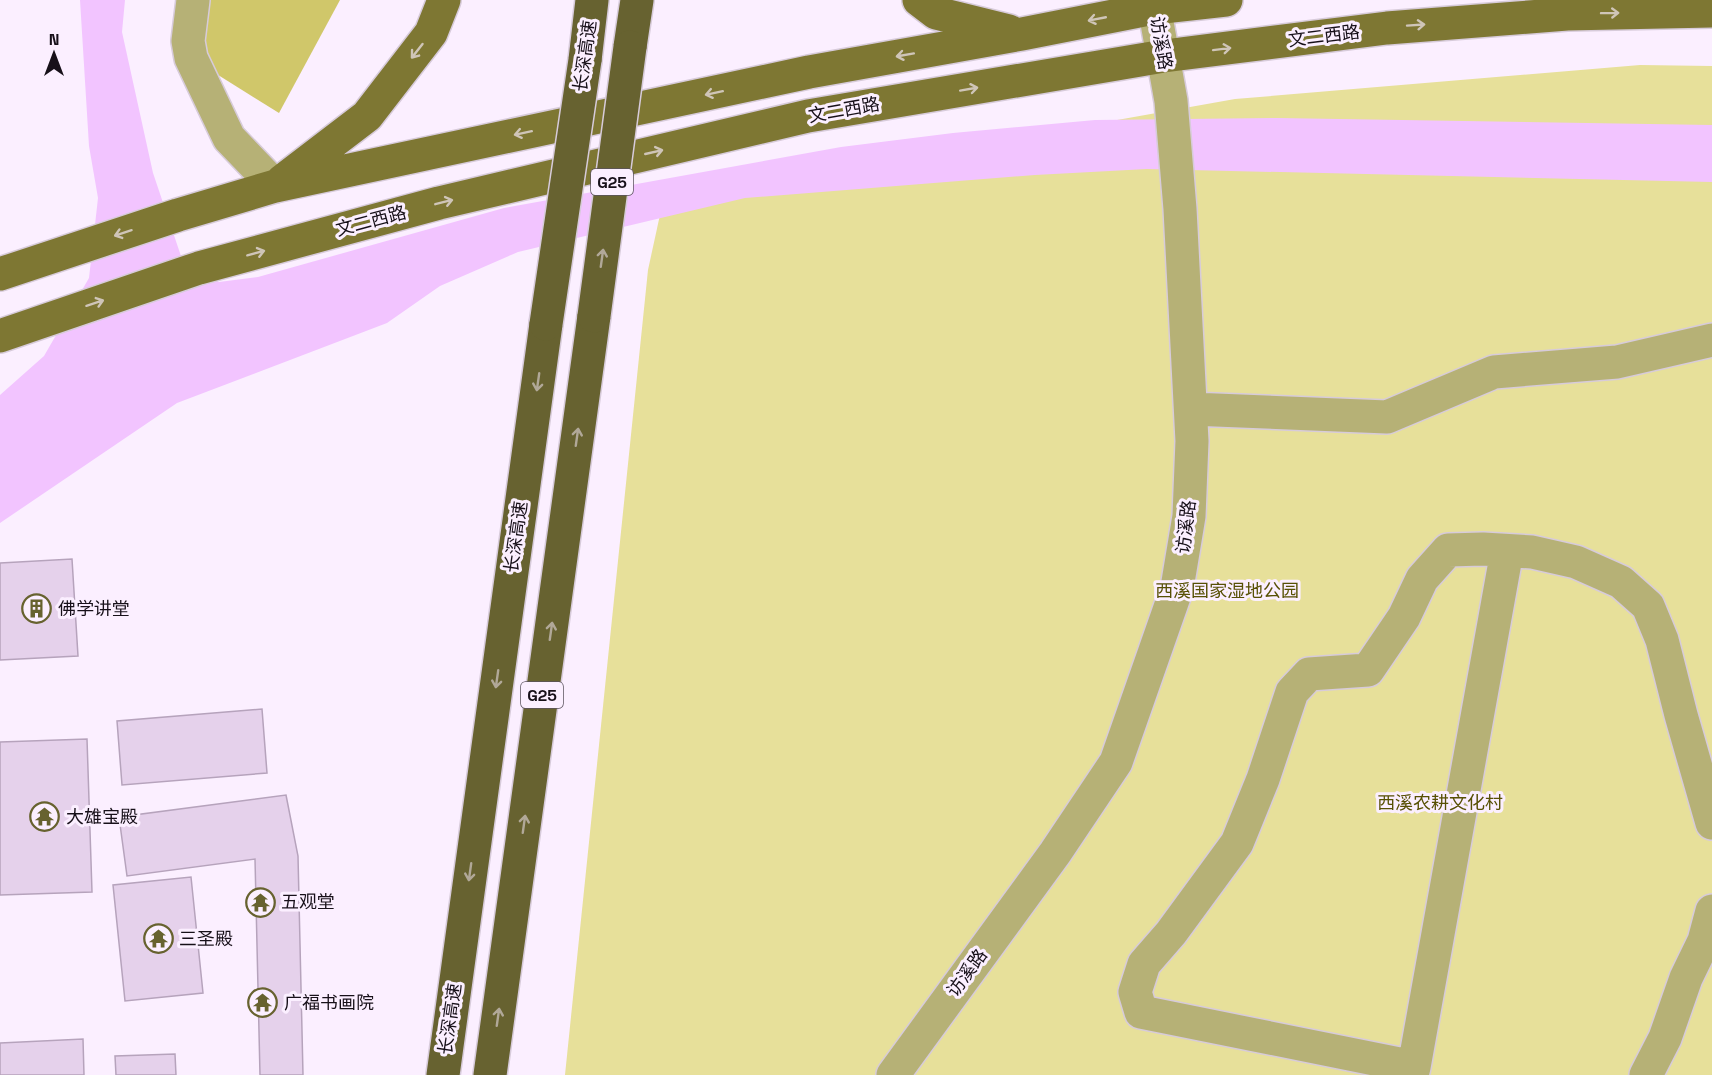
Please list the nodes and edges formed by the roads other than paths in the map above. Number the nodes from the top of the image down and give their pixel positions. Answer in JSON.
{"nodes":[{"id":1,"x":193,"y":0,"type":"edge"},
{"id":2,"x":444,"y":0,"type":"edge"},
{"id":3,"x":592,"y":0,"type":"edge"},
{"id":4,"x":637,"y":0,"type":"edge"},
{"id":5,"x":918,"y":0,"type":"edge"},
{"id":6,"x":1226,"y":0,"type":"edge"},
{"id":7,"x":1154,"y":4,"type":"edge"},
{"id":8,"x":1712,"y":10,"type":"edge"},
{"id":9,"x":1022,"y":34,"type":"junction"},
{"id":10,"x":1164,"y":56,"type":"junction"},
{"id":11,"x":275,"y":186,"type":"junction"},
{"id":12,"x":9,"y":270,"type":"edge"},
{"id":13,"x":0,"y":336,"type":"edge"},
{"id":14,"x":1712,"y":340,"type":"edge"},
{"id":15,"x":1191,"y":409,"type":"junction"},
{"id":16,"x":1507,"y":551,"type":"junction"},
{"id":17,"x":1712,"y":823,"type":"edge"},
{"id":18,"x":1712,"y":911,"type":"edge"},
{"id":19,"x":1413,"y":1071,"type":"edge"},
{"id":20,"x":442,"y":1075,"type":"edge"},
{"id":21,"x":490,"y":1075,"type":"edge"},
{"id":22,"x":892,"y":1075,"type":"edge"},
{"id":23,"x":1646,"y":1075,"type":"edge"}],
"edges":[{"from":1,"to":11,"type":"street"},
{"from":2,"to":11,"type":"main road","one_way":true},
{"from":3,"to":20,"type":"highway","name":"长深高速","number":"G25","one_way":true,"bridge":true},
{"from":21,"to":4,"type":"highway","number":"G25","one_way":true,"bridge":true},
{"from":5,"to":9,"type":"main road"},
{"from":6,"to":7,"type":"main road"},
{"from":7,"to":9,"type":"main road","one_way":true},
{"from":7,"to":10,"type":"street","name":"访溪路"},
{"from":10,"to":8,"type":"main road","name":"文二西路","one_way":true},
{"from":9,"to":11,"type":"main road","one_way":true},
{"from":13,"to":10,"type":"main road","name":"文二西路","one_way":true},
{"from":10,"to":15,"type":"street","name":"访溪路"},
{"from":11,"to":12,"type":"main road","one_way":true},
{"from":14,"to":15,"type":"street"},
{"from":15,"to":22,"type":"street","name":"访溪路"},
{"from":16,"to":17,"type":"street"},
{"from":16,"to":19,"type":"street"},
{"from":16,"to":19,"type":"street"},
{"from":18,"to":23,"type":"street"}]}
